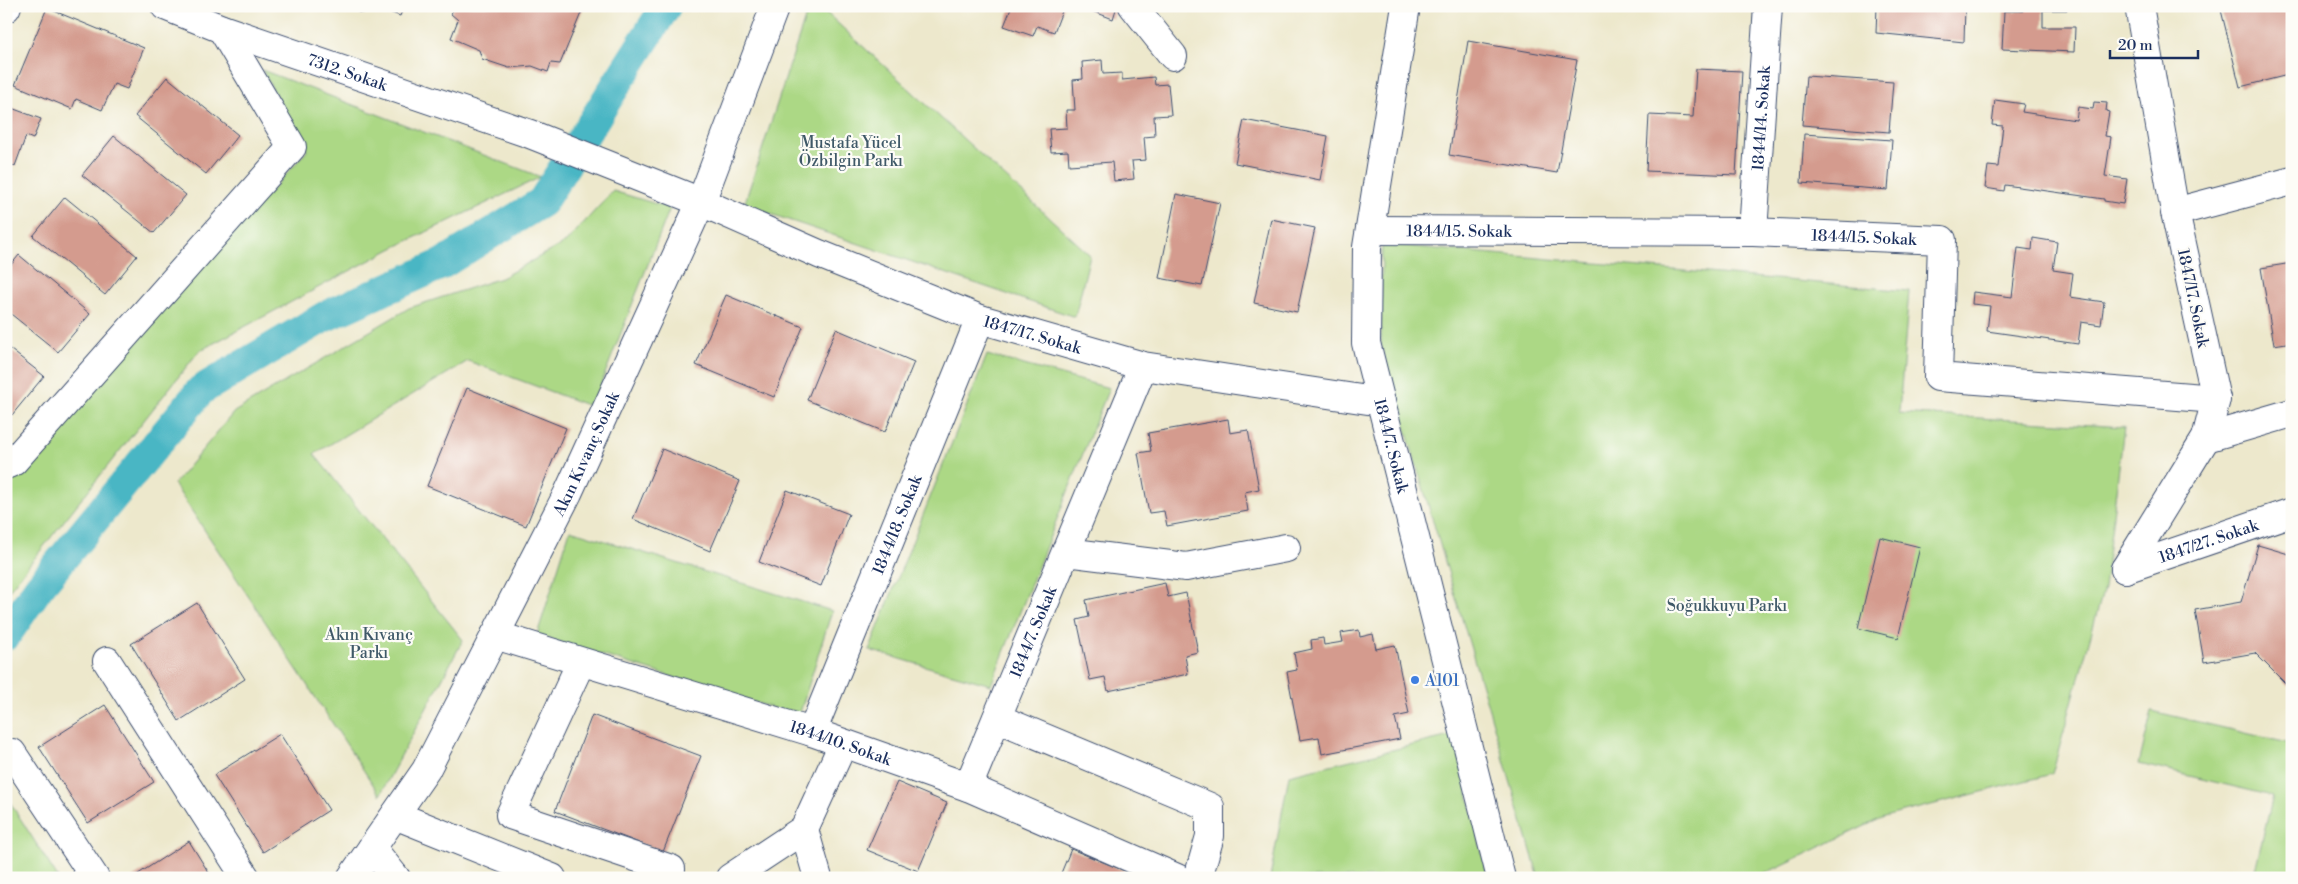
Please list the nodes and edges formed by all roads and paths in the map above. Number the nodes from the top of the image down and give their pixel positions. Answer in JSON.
{"nodes":[{"id":1,"x":165,"y":6,"type":"edge"},
{"id":2,"x":775,"y":6,"type":"edge"},
{"id":3,"x":1133,"y":6,"type":"edge"},
{"id":4,"x":1406,"y":6,"type":"edge"},
{"id":5,"x":1768,"y":6,"type":"edge"},
{"id":6,"x":2139,"y":6,"type":"edge"},
{"id":7,"x":222,"y":29,"type":"junction"},
{"id":8,"x":1173,"y":56,"type":"dead end"},
{"id":9,"x":632,"y":174,"type":"joint"},
{"id":10,"x":2292,"y":181,"type":"edge"},
{"id":11,"x":701,"y":202,"type":"junction"},
{"id":12,"x":2175,"y":212,"type":"junction"},
{"id":13,"x":1370,"y":230,"type":"junction"},
{"id":14,"x":1753,"y":232,"type":"junction"},
{"id":15,"x":980,"y":319,"type":"junction"},
{"id":16,"x":1143,"y":366,"type":"junction"},
{"id":17,"x":2216,"y":399,"type":"junction"},
{"id":18,"x":1381,"y":402,"type":"junction"},
{"id":19,"x":2292,"y":413,"type":"edge"},
{"id":20,"x":2206,"y":438,"type":"junction"},
{"id":21,"x":9,"y":464,"type":"edge"},
{"id":22,"x":2292,"y":512,"type":"edge"},
{"id":23,"x":1286,"y":548,"type":"dead end"},
{"id":24,"x":1066,"y":552,"type":"junction"},
{"id":25,"x":2125,"y":568,"type":"joint"},
{"id":26,"x":495,"y":635,"type":"junction"},
{"id":27,"x":107,"y":661,"type":"dead end"},
{"id":28,"x":581,"y":662,"type":"junction"},
{"id":29,"x":997,"y":718,"type":"junction"},
{"id":30,"x":812,"y":732,"type":"junction"},
{"id":31,"x":843,"y":744,"type":"junction"},
{"id":32,"x":12,"y":754,"type":"dead end"},
{"id":33,"x":968,"y":787,"type":"junction"},
{"id":34,"x":395,"y":815,"type":"junction"},
{"id":35,"x":804,"y":829,"type":"junction"},
{"id":36,"x":372,"y":848,"type":"junction"},
{"id":37,"x":671,"y":869,"type":"dead end"},
{"id":38,"x":95,"y":878,"type":"edge"},
{"id":39,"x":246,"y":878,"type":"edge"},
{"id":40,"x":351,"y":878,"type":"edge"},
{"id":41,"x":396,"y":878,"type":"edge"},
{"id":42,"x":552,"y":878,"type":"edge"},
{"id":43,"x":730,"y":878,"type":"edge"},
{"id":44,"x":818,"y":878,"type":"edge"},
{"id":45,"x":1177,"y":878,"type":"edge"},
{"id":46,"x":1198,"y":878,"type":"edge"},
{"id":47,"x":1501,"y":878,"type":"edge"}],
"edges":[{"from":1,"to":7,"type":"street","name":"7312. Sokak"},
{"from":2,"to":11,"type":"street","name":"Akın Kıvanç Sokak"},
{"from":3,"to":8,"type":"street"},
{"from":4,"to":13,"type":"street","name":"1844/7. Sokak"},
{"from":5,"to":14,"type":"street","name":"1844/14. Sokak"},
{"from":6,"to":12,"type":"street","name":"1847/17. Sokak"},
{"from":7,"to":9,"type":"street","name":"7312. Sokak"},
{"from":7,"to":21,"type":"street"},
{"from":9,"to":11,"type":"street","name":"1847/17. Sokak"},
{"from":10,"to":12,"type":"street"},
{"from":11,"to":15,"type":"street","name":"1847/17. Sokak"},
{"from":11,"to":26,"type":"street","name":"Akın Kıvanç Sokak"},
{"from":12,"to":17,"type":"street","name":"1847/17. Sokak"},
{"from":13,"to":14,"type":"street","name":"1844/15. Sokak"},
{"from":13,"to":18,"type":"street","name":"1844/7. Sokak"},
{"from":14,"to":17,"type":"street","name":"1844/15. Sokak"},
{"from":15,"to":16,"type":"street","name":"1847/17. Sokak"},
{"from":15,"to":30,"type":"street","name":"1844/18. Sokak"},
{"from":16,"to":18,"type":"street","name":"1847/17. Sokak"},
{"from":16,"to":24,"type":"street","name":"1844/7. Sokak"},
{"from":17,"to":20,"type":"street","name":"1847/17. Sokak"},
{"from":18,"to":47,"type":"street","name":"1844/7. Sokak"},
{"from":19,"to":20,"type":"street"},
{"from":20,"to":25,"type":"street","name":"1847/17. Sokak"},
{"from":22,"to":25,"type":"street","name":"1847/27. Sokak"},
{"from":23,"to":24,"type":"street"},
{"from":24,"to":29,"type":"street","name":"1844/7. Sokak"},
{"from":26,"to":28,"type":"street","name":"1844/10. Sokak"},
{"from":26,"to":34,"type":"street","name":"Akın Kıvanç Sokak"},
{"from":27,"to":39,"type":"street"},
{"from":28,"to":30,"type":"street","name":"1844/10. Sokak"},
{"from":28,"to":37,"type":"street"},
{"from":29,"to":33,"type":"street","name":"1844/7. Sokak"},
{"from":29,"to":46,"type":"street"},
{"from":30,"to":31,"type":"street","name":"1844/10. Sokak"},
{"from":31,"to":33,"type":"street","name":"1844/10. Sokak"},
{"from":31,"to":35,"type":"street"},
{"from":32,"to":38,"type":"street"},
{"from":33,"to":45,"type":"street","name":"1844/10. Sokak"},
{"from":34,"to":36,"type":"street","name":"Akın Kıvanç Sokak"},
{"from":34,"to":42,"type":"street"},
{"from":35,"to":43,"type":"street"},
{"from":35,"to":44,"type":"street"},
{"from":36,"to":40,"type":"street","name":"Akın Kıvanç Sokak"},
{"from":36,"to":41,"type":"street"}]}
